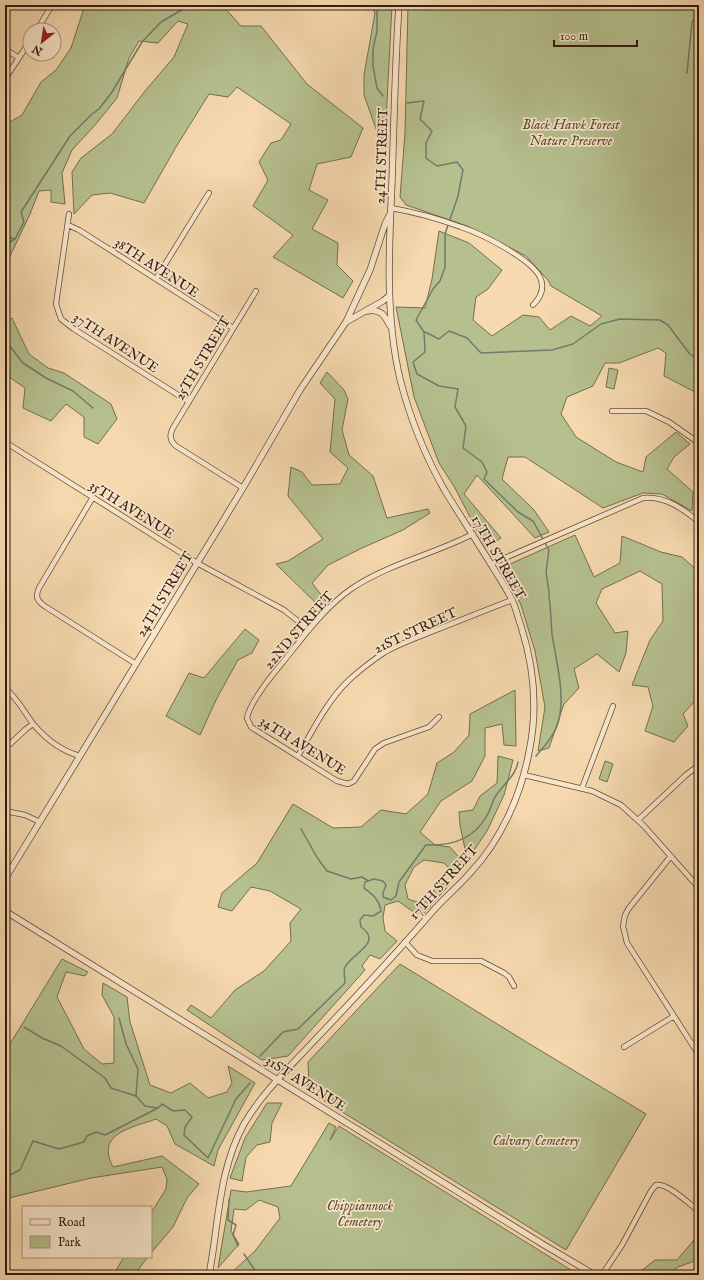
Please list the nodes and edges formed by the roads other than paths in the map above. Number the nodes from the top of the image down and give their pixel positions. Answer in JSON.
{"nodes":[{"id":1,"x":52,"y":5,"type":"edge"},
{"id":2,"x":398,"y":5,"type":"edge"},
{"id":3,"x":42,"y":22,"type":"edge"},
{"id":4,"x":5,"y":49,"type":"edge"},
{"id":5,"x":22,"y":53,"type":"edge"},
{"id":6,"x":19,"y":58,"type":"junction"},
{"id":7,"x":5,"y":79,"type":"edge"},
{"id":8,"x":209,"y":193,"type":"dead end"},
{"id":9,"x":391,"y":210,"type":"junction"},
{"id":10,"x":68,"y":214,"type":"dead end"},
{"id":11,"x":68,"y":225,"type":"junction"},
{"id":12,"x":156,"y":279,"type":"junction"},
{"id":13,"x":256,"y":291,"type":"dead end"},
{"id":14,"x":390,"y":296,"type":"junction"},
{"id":15,"x":533,"y":305,"type":"dead end"},
{"id":16,"x":361,"y":313,"type":"junction"},
{"id":17,"x":346,"y":322,"type":"junction"},
{"id":18,"x":233,"y":328,"type":"junction"},
{"id":19,"x":392,"y":331,"type":"junction"},
{"id":20,"x":189,"y":402,"type":"junction"},
{"id":21,"x":612,"y":411,"type":"dead end"},
{"id":22,"x":5,"y":442,"type":"edge"},
{"id":23,"x":699,"y":443,"type":"edge"},
{"id":24,"x":243,"y":488,"type":"junction"},
{"id":25,"x":93,"y":498,"type":"junction"},
{"id":26,"x":699,"y":522,"type":"edge"},
{"id":27,"x":473,"y":534,"type":"junction"},
{"id":28,"x":197,"y":563,"type":"junction"},
{"id":29,"x":492,"y":564,"type":"junction"},
{"id":30,"x":512,"y":600,"type":"junction"},
{"id":31,"x":309,"y":630,"type":"junction"},
{"id":32,"x":136,"y":664,"type":"junction"},
{"id":33,"x":5,"y":688,"type":"edge"},
{"id":34,"x":612,"y":706,"type":"dead end"},
{"id":35,"x":439,"y":717,"type":"dead end"},
{"id":36,"x":248,"y":721,"type":"joint"},
{"id":37,"x":33,"y":724,"type":"junction"},
{"id":38,"x":10,"y":744,"type":"dead end"},
{"id":39,"x":80,"y":756,"type":"junction"},
{"id":40,"x":298,"y":756,"type":"junction"},
{"id":41,"x":699,"y":765,"type":"edge"},
{"id":42,"x":524,"y":775,"type":"junction"},
{"id":43,"x":582,"y":788,"type":"junction"},
{"id":44,"x":5,"y":811,"type":"edge"},
{"id":45,"x":638,"y":820,"type":"junction"},
{"id":46,"x":40,"y":822,"type":"junction"},
{"id":47,"x":671,"y":856,"type":"junction"},
{"id":48,"x":5,"y":879,"type":"edge"},
{"id":49,"x":699,"y":888,"type":"edge"},
{"id":50,"x":5,"y":911,"type":"edge"},
{"id":51,"x":406,"y":942,"type":"junction"},
{"id":52,"x":514,"y":986,"type":"dead end"},
{"id":53,"x":674,"y":1016,"type":"junction"},
{"id":54,"x":624,"y":1047,"type":"dead end"},
{"id":55,"x":699,"y":1055,"type":"edge"},
{"id":56,"x":277,"y":1080,"type":"junction"},
{"id":57,"x":699,"y":1210,"type":"edge"},
{"id":58,"x":209,"y":1275,"type":"edge"},
{"id":59,"x":595,"y":1275,"type":"edge"},
{"id":60,"x":602,"y":1275,"type":"edge"}],
"edges":[{"from":1,"to":3,"type":"street"},
{"from":2,"to":9,"type":"street","name":"24TH STREET"},
{"from":4,"to":6,"type":"street"},
{"from":5,"to":6,"type":"street"},
{"from":6,"to":7,"type":"street"},
{"from":8,"to":12,"type":"street"},
{"from":9,"to":14,"type":"street","name":"17TH STREET"},
{"from":9,"to":15,"type":"street"},
{"from":9,"to":17,"type":"street","name":"24TH STREET"},
{"from":10,"to":11,"type":"street","name":"37TH AVENUE"},
{"from":11,"to":12,"type":"street","name":"38TH AVENUE"},
{"from":11,"to":20,"type":"street","name":"37TH AVENUE"},
{"from":12,"to":18,"type":"street","name":"38TH AVENUE"},
{"from":13,"to":18,"type":"street","name":"25TH STREET"},
{"from":14,"to":16,"type":"street","name":"24TH STREET"},
{"from":14,"to":19,"type":"street","name":"17TH STREET"},
{"from":16,"to":17,"type":"street","name":"24TH STREET"},
{"from":16,"to":19,"type":"street","name":"24TH STREET"},
{"from":17,"to":24,"type":"street","name":"24TH STREET"},
{"from":18,"to":20,"type":"street","name":"25TH STREET"},
{"from":19,"to":27,"type":"street","name":"17TH STREET"},
{"from":20,"to":24,"type":"street","name":"25TH STREET"},
{"from":21,"to":23,"type":"street"},
{"from":22,"to":25,"type":"street","name":"35TH AVENUE"},
{"from":24,"to":28,"type":"street","name":"24TH STREET"},
{"from":25,"to":28,"type":"street","name":"35TH AVENUE"},
{"from":25,"to":32,"type":"street"},
{"from":26,"to":29,"type":"street"},
{"from":27,"to":29,"type":"street","name":"17TH STREET"},
{"from":27,"to":31,"type":"street","name":"22ND STREET"},
{"from":28,"to":31,"type":"street","name":"35TH AVENUE"},
{"from":28,"to":32,"type":"street","name":"24TH STREET"},
{"from":29,"to":30,"type":"street","name":"17TH STREET"},
{"from":30,"to":40,"type":"street","name":"21ST STREET"},
{"from":30,"to":42,"type":"street","name":"17TH STREET"},
{"from":31,"to":36,"type":"street","name":"22ND STREET"},
{"from":32,"to":39,"type":"street","name":"24TH STREET"},
{"from":33,"to":37,"type":"street"},
{"from":34,"to":43,"type":"street"},
{"from":35,"to":40,"type":"street","name":"34TH AVENUE"},
{"from":36,"to":40,"type":"street","name":"34TH AVENUE"},
{"from":37,"to":38,"type":"street"},
{"from":37,"to":39,"type":"street"},
{"from":39,"to":46,"type":"street","name":"24TH STREET"},
{"from":41,"to":45,"type":"street"},
{"from":42,"to":43,"type":"street"},
{"from":42,"to":51,"type":"street","name":"17TH STREET"},
{"from":43,"to":45,"type":"street"},
{"from":44,"to":46,"type":"street"},
{"from":45,"to":47,"type":"street"},
{"from":46,"to":48,"type":"street","name":"24TH STREET"},
{"from":47,"to":49,"type":"street"},
{"from":47,"to":53,"type":"street"},
{"from":50,"to":56,"type":"street","name":"31ST AVENUE"},
{"from":51,"to":52,"type":"street"},
{"from":51,"to":56,"type":"street","name":"17TH STREET"},
{"from":53,"to":54,"type":"street"},
{"from":53,"to":55,"type":"street"},
{"from":56,"to":58,"type":"street","name":"17TH STREET"},
{"from":56,"to":59,"type":"street","name":"31ST AVENUE"},
{"from":57,"to":60,"type":"street"}]}
